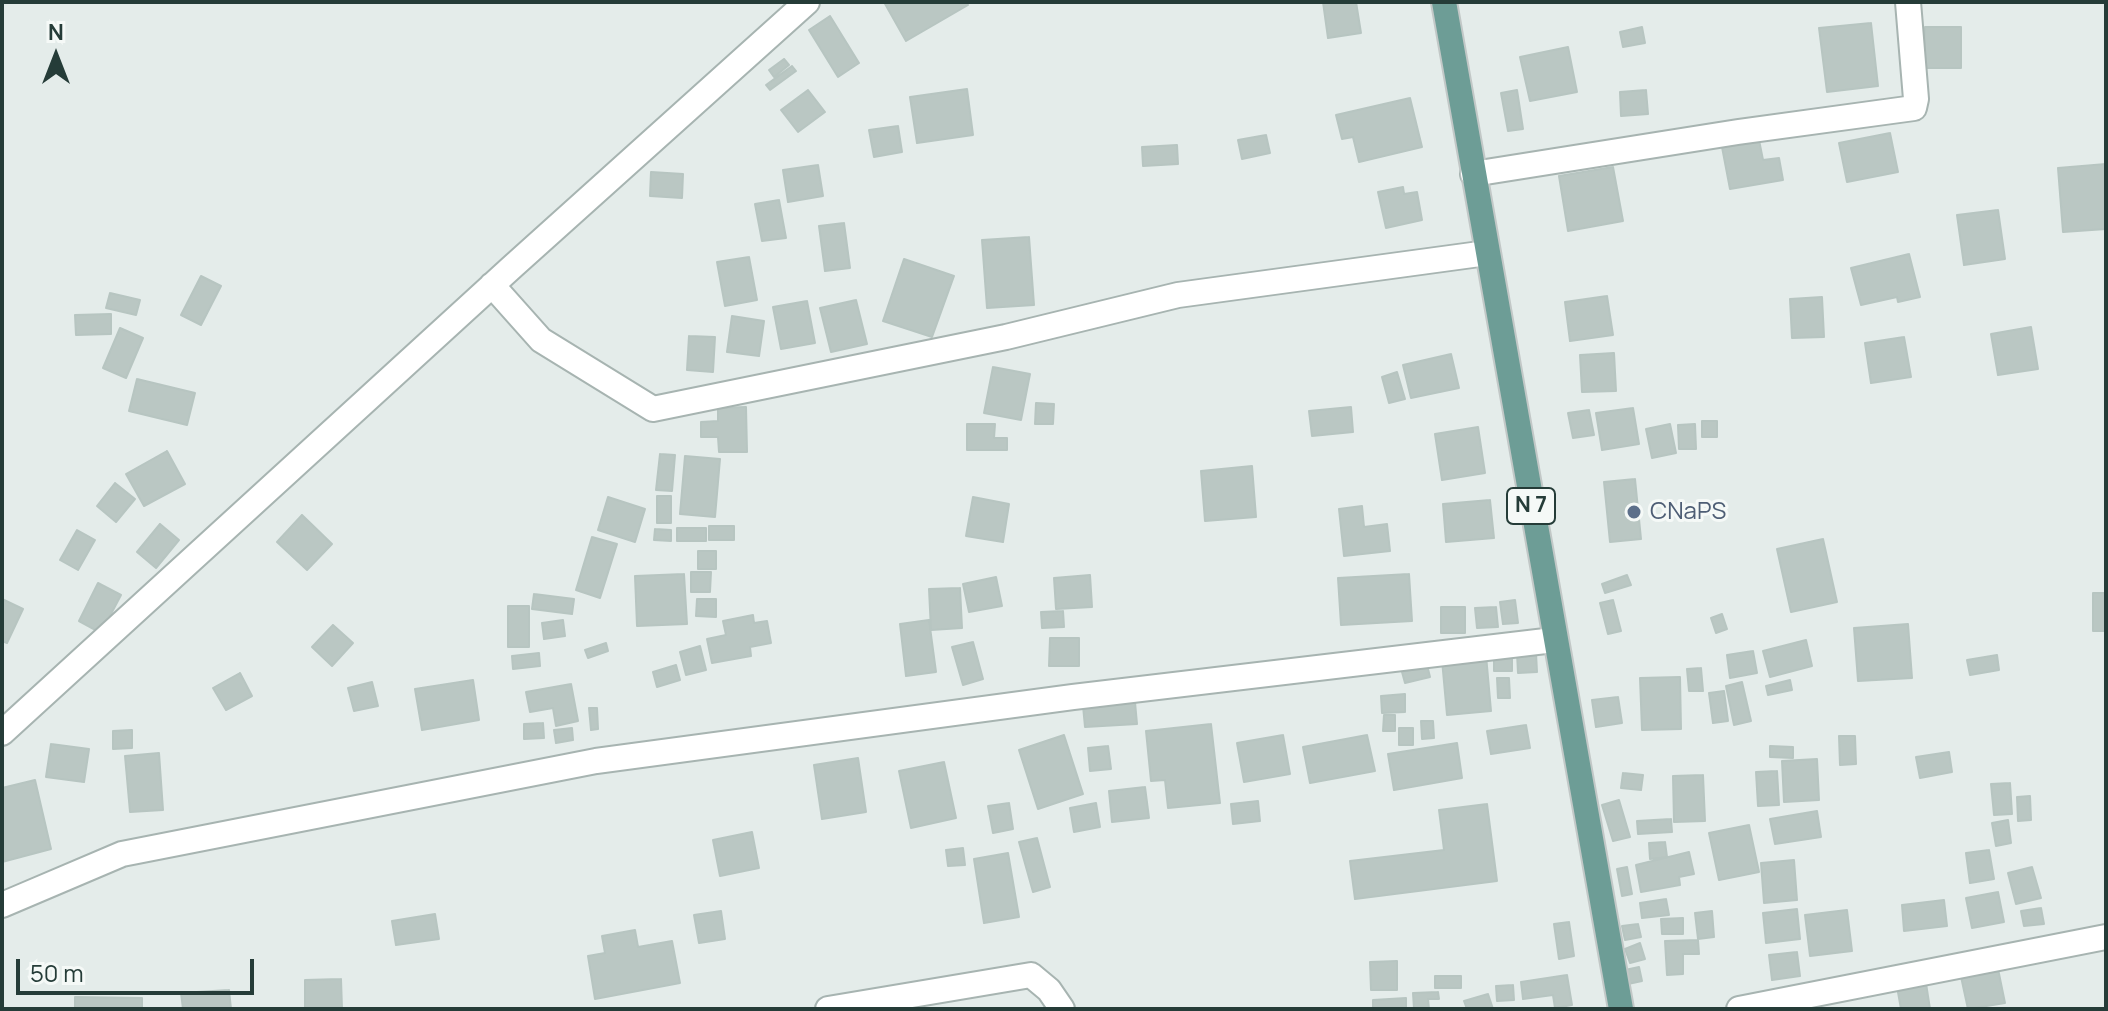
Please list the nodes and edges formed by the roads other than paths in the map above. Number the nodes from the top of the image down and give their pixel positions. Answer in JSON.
{"nodes":[{"id":1,"x":807,"y":2,"type":"edge"},
{"id":2,"x":1444,"y":2,"type":"edge"},
{"id":3,"x":1908,"y":2,"type":"edge"},
{"id":4,"x":1473,"y":174,"type":"junction"},
{"id":5,"x":1487,"y":253,"type":"junction"},
{"id":6,"x":492,"y":285,"type":"junction"},
{"id":7,"x":1554,"y":640,"type":"junction"},
{"id":8,"x":2,"y":733,"type":"edge"},
{"id":9,"x":2,"y":905,"type":"edge"},
{"id":10,"x":2106,"y":937,"type":"edge"},
{"id":11,"x":828,"y":1009,"type":"edge"},
{"id":12,"x":1062,"y":1009,"type":"edge"},
{"id":13,"x":1621,"y":1009,"type":"edge"},
{"id":14,"x":1739,"y":1009,"type":"edge"}],
"edges":[{"from":1,"to":6,"type":"street"},
{"from":2,"to":4,"type":"main road","number":"N 7"},
{"from":3,"to":4,"type":"street"},
{"from":4,"to":5,"type":"main road","number":"N 7"},
{"from":5,"to":6,"type":"street"},
{"from":5,"to":7,"type":"main road","number":"N 7"},
{"from":6,"to":8,"type":"street"},
{"from":7,"to":9,"type":"street"},
{"from":7,"to":13,"type":"main road","number":"N 7"},
{"from":10,"to":14,"type":"street"},
{"from":11,"to":12,"type":"street"}]}
